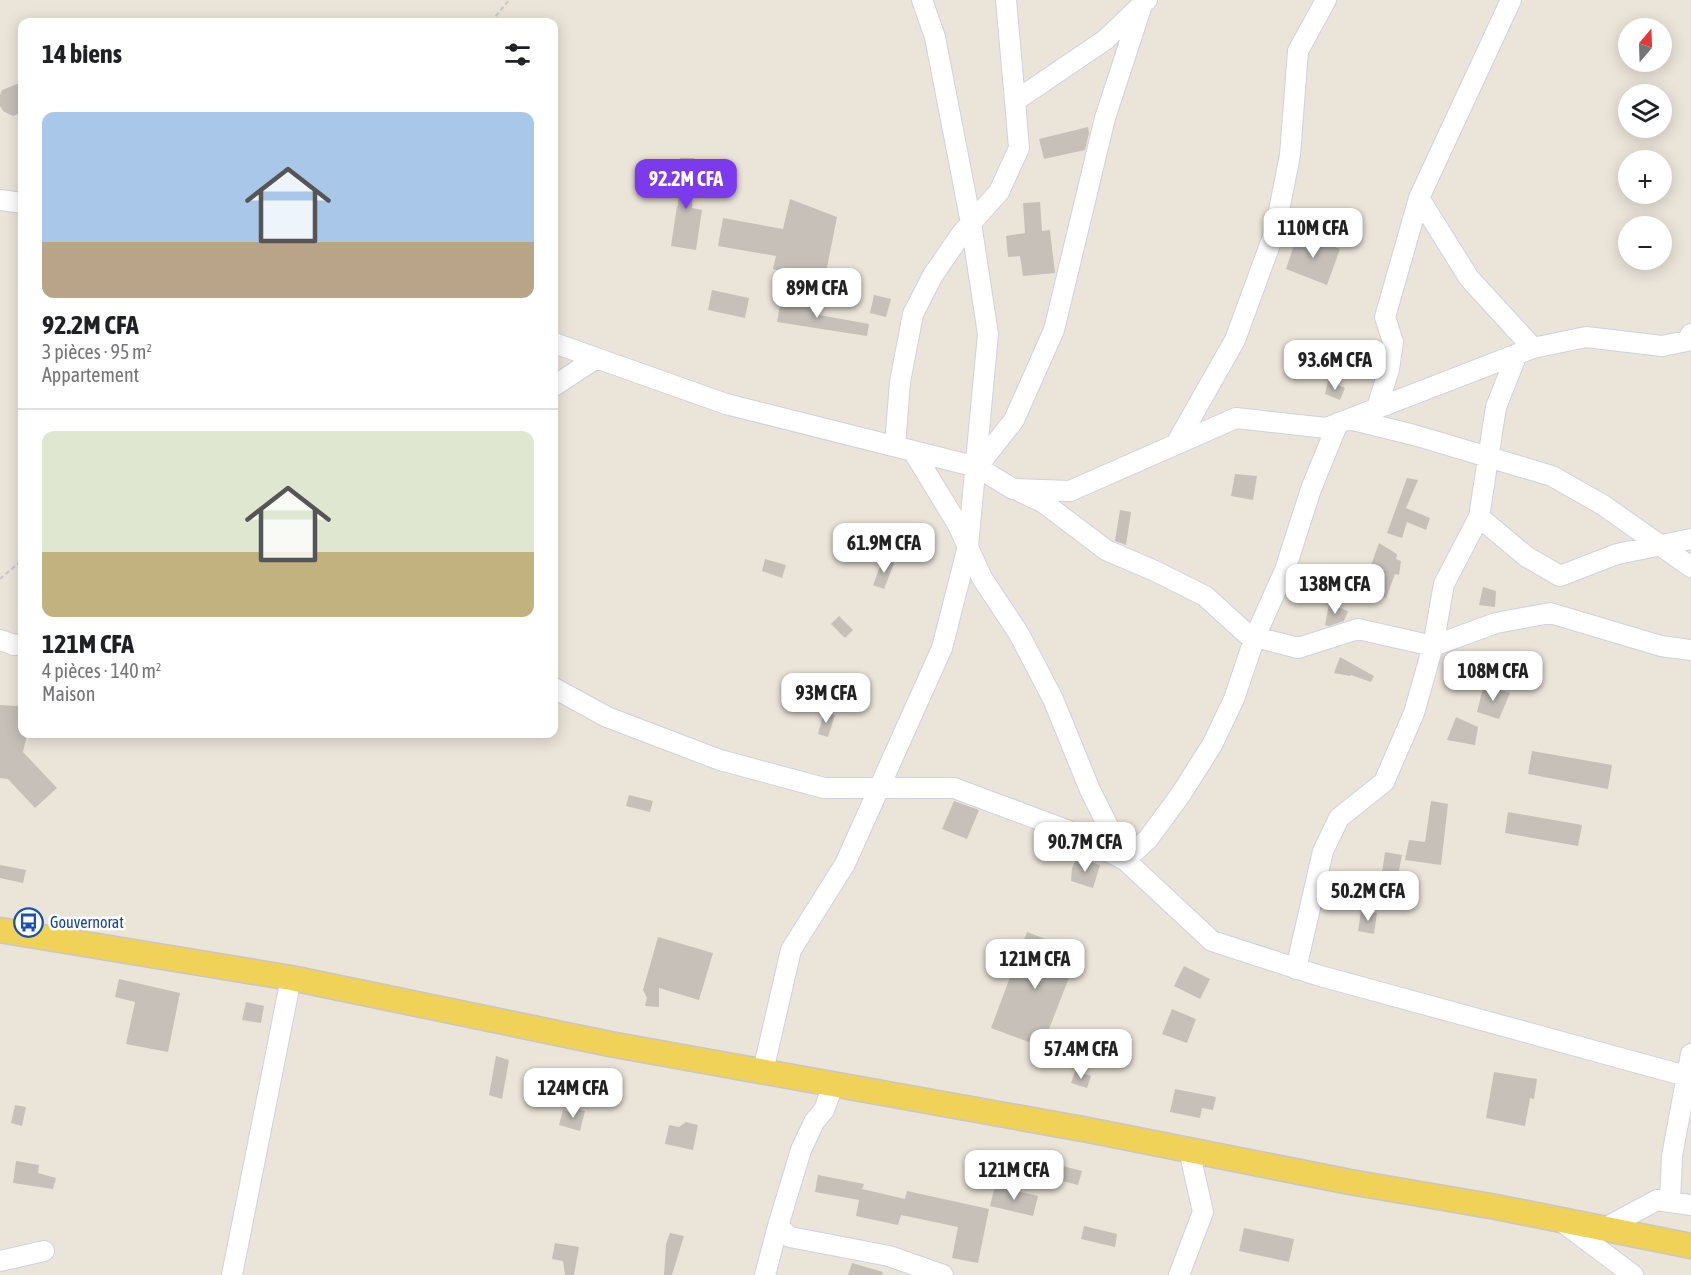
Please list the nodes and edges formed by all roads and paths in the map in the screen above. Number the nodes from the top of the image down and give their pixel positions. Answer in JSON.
{"nodes":[{"id":1,"x":509,"y":0,"type":"edge"},
{"id":2,"x":922,"y":0,"type":"edge"},
{"id":3,"x":1006,"y":0,"type":"edge"},
{"id":4,"x":1326,"y":0,"type":"edge"},
{"id":5,"x":1511,"y":0,"type":"edge"},
{"id":6,"x":1145,"y":3,"type":"edge"},
{"id":7,"x":494,"y":18,"type":"edge"},
{"id":8,"x":1015,"y":101,"type":"junction"},
{"id":9,"x":1419,"y":198,"type":"junction"},
{"id":10,"x":0,"y":200,"type":"edge"},
{"id":11,"x":18,"y":202,"type":"edge"},
{"id":12,"x":972,"y":223,"type":"junction"},
{"id":13,"x":1691,"y":334,"type":"edge"},
{"id":14,"x":558,"y":345,"type":"edge"},
{"id":15,"x":1525,"y":351,"type":"junction"},
{"id":16,"x":595,"y":359,"type":"junction"},
{"id":17,"x":558,"y":383,"type":"edge"},
{"id":18,"x":1377,"y":408,"type":"junction"},
{"id":19,"x":1344,"y":421,"type":"junction"},
{"id":20,"x":1176,"y":444,"type":"junction"},
{"id":21,"x":904,"y":448,"type":"junction"},
{"id":22,"x":1487,"y":458,"type":"junction"},
{"id":23,"x":977,"y":466,"type":"junction"},
{"id":24,"x":1013,"y":489,"type":"junction"},
{"id":25,"x":1479,"y":517,"type":"junction"},
{"id":26,"x":1691,"y":539,"type":"edge"},
{"id":27,"x":1657,"y":545,"type":"junction"},
{"id":28,"x":968,"y":546,"type":"junction"},
{"id":29,"x":18,"y":563,"type":"edge"},
{"id":30,"x":1691,"y":567,"type":"edge"},
{"id":31,"x":0,"y":579,"type":"edge"},
{"id":32,"x":1256,"y":637,"type":"junction"},
{"id":33,"x":0,"y":640,"type":"edge"},
{"id":34,"x":18,"y":644,"type":"edge"},
{"id":35,"x":1433,"y":646,"type":"junction"},
{"id":36,"x":1691,"y":650,"type":"edge"},
{"id":37,"x":558,"y":690,"type":"edge"},
{"id":38,"x":880,"y":788,"type":"junction"},
{"id":39,"x":1125,"y":860,"type":"junction"},
{"id":40,"x":0,"y":930,"type":"edge"},
{"id":41,"x":1296,"y":969,"type":"junction"},
{"id":42,"x":291,"y":978,"type":"junction"},
{"id":43,"x":1691,"y":1054,"type":"edge"},
{"id":44,"x":763,"y":1071,"type":"junction"},
{"id":45,"x":1689,"y":1074,"type":"edge"},
{"id":46,"x":833,"y":1085,"type":"junction"},
{"id":47,"x":1190,"y":1150,"type":"junction"},
{"id":48,"x":1670,"y":1202,"type":"junction"},
{"id":49,"x":1691,"y":1205,"type":"edge"},
{"id":50,"x":1559,"y":1219,"type":"junction"},
{"id":51,"x":778,"y":1226,"type":"junction"},
{"id":52,"x":1605,"y":1228,"type":"junction"},
{"id":53,"x":1691,"y":1246,"type":"edge"},
{"id":54,"x":44,"y":1251,"type":"dead end"},
{"id":55,"x":0,"y":1262,"type":"edge"},
{"id":56,"x":232,"y":1275,"type":"edge"},
{"id":57,"x":765,"y":1275,"type":"edge"},
{"id":58,"x":943,"y":1275,"type":"edge"},
{"id":59,"x":1179,"y":1275,"type":"edge"},
{"id":60,"x":1634,"y":1275,"type":"edge"}],
"edges":[{"from":1,"to":7,"type":"path"},
{"from":2,"to":12,"type":"street"},
{"from":3,"to":8,"type":"street"},
{"from":4,"to":20,"type":"street"},
{"from":5,"to":9,"type":"street"},
{"from":6,"to":8,"type":"street"},
{"from":6,"to":23,"type":"street"},
{"from":8,"to":12,"type":"street"},
{"from":9,"to":15,"type":"street"},
{"from":9,"to":18,"type":"street"},
{"from":10,"to":11,"type":"street"},
{"from":12,"to":21,"type":"street"},
{"from":12,"to":23,"type":"street"},
{"from":13,"to":15,"type":"street"},
{"from":14,"to":16,"type":"street"},
{"from":15,"to":18,"type":"street"},
{"from":15,"to":22,"type":"street"},
{"from":16,"to":17,"type":"street"},
{"from":16,"to":21,"type":"street"},
{"from":18,"to":19,"type":"street"},
{"from":19,"to":20,"type":"street"},
{"from":19,"to":22,"type":"street"},
{"from":19,"to":32,"type":"street"},
{"from":20,"to":24,"type":"street"},
{"from":21,"to":23,"type":"street"},
{"from":21,"to":28,"type":"street"},
{"from":22,"to":25,"type":"street"},
{"from":22,"to":27,"type":"street"},
{"from":23,"to":24,"type":"street"},
{"from":23,"to":28,"type":"street"},
{"from":24,"to":32,"type":"street"},
{"from":25,"to":27,"type":"street"},
{"from":25,"to":35,"type":"street"},
{"from":26,"to":27,"type":"street"},
{"from":27,"to":30,"type":"street"},
{"from":28,"to":38,"type":"street"},
{"from":28,"to":39,"type":"street"},
{"from":29,"to":31,"type":"path"},
{"from":32,"to":35,"type":"street"},
{"from":32,"to":39,"type":"street"},
{"from":33,"to":34,"type":"street"},
{"from":35,"to":36,"type":"street"},
{"from":35,"to":41,"type":"street"},
{"from":37,"to":38,"type":"street"},
{"from":38,"to":39,"type":"street"},
{"from":38,"to":44,"type":"street"},
{"from":39,"to":41,"type":"street"},
{"from":40,"to":42,"type":"main road"},
{"from":41,"to":45,"type":"street"},
{"from":42,"to":44,"type":"main road"},
{"from":42,"to":56,"type":"street"},
{"from":43,"to":45,"type":"street"},
{"from":44,"to":46,"type":"main road"},
{"from":45,"to":48,"type":"street"},
{"from":46,"to":47,"type":"main road"},
{"from":46,"to":51,"type":"street"},
{"from":47,"to":50,"type":"main road"},
{"from":47,"to":59,"type":"street"},
{"from":48,"to":49,"type":"street"},
{"from":48,"to":52,"type":"street"},
{"from":50,"to":52,"type":"main road"},
{"from":50,"to":60,"type":"street"},
{"from":51,"to":57,"type":"street"},
{"from":51,"to":58,"type":"street"},
{"from":52,"to":53,"type":"main road"},
{"from":54,"to":55,"type":"street"}]}
